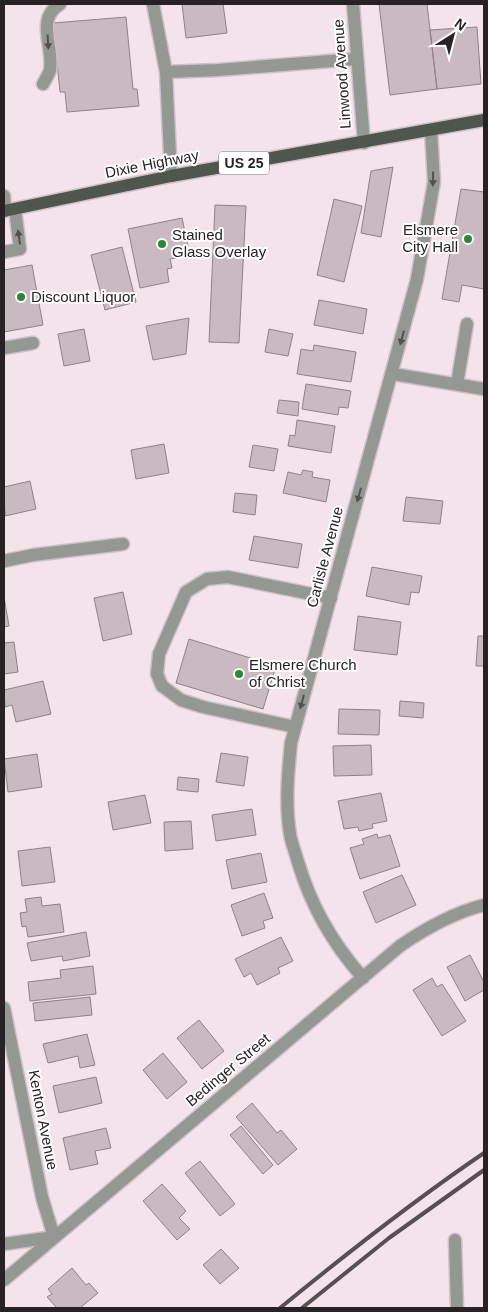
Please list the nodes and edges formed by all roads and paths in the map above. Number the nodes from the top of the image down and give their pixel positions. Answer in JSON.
{"nodes":[{"id":1,"x":60,"y":4,"type":"edge"},
{"id":2,"x":153,"y":4,"type":"edge"},
{"id":3,"x":353,"y":4,"type":"edge"},
{"id":4,"x":356,"y":59,"type":"junction"},
{"id":5,"x":166,"y":72,"type":"junction"},
{"id":6,"x":43,"y":84,"type":"dead end"},
{"id":7,"x":484,"y":120,"type":"edge"},
{"id":8,"x":431,"y":130,"type":"junction"},
{"id":9,"x":364,"y":142,"type":"junction"},
{"id":10,"x":171,"y":176,"type":"junction"},
{"id":11,"x":4,"y":196,"type":"edge"},
{"id":12,"x":8,"y":210,"type":"edge"},
{"id":13,"x":4,"y":252,"type":"edge"},
{"id":14,"x":467,"y":324,"type":"dead end"},
{"id":15,"x":33,"y":343,"type":"dead end"},
{"id":16,"x":4,"y":348,"type":"edge"},
{"id":17,"x":393,"y":374,"type":"junction"},
{"id":18,"x":457,"y":384,"type":"junction"},
{"id":19,"x":484,"y":389,"type":"edge"},
{"id":20,"x":123,"y":544,"type":"dead end"},
{"id":21,"x":4,"y":561,"type":"edge"},
{"id":22,"x":331,"y":598,"type":"junction"},
{"id":23,"x":295,"y":727,"type":"junction"},
{"id":24,"x":484,"y":905,"type":"edge"},
{"id":25,"x":363,"y":978,"type":"junction"},
{"id":26,"x":4,"y":1008,"type":"edge"},
{"id":27,"x":54,"y":1237,"type":"junction"},
{"id":28,"x":455,"y":1240,"type":"dead end"},
{"id":29,"x":4,"y":1244,"type":"edge"},
{"id":30,"x":4,"y":1280,"type":"edge"},
{"id":31,"x":457,"y":1308,"type":"edge"}],
"edges":[{"from":1,"to":6,"type":"street","one_way":true},
{"from":2,"to":5,"type":"street"},
{"from":3,"to":4,"type":"street","name":"Linwood Avenue"},
{"from":4,"to":5,"type":"street"},
{"from":4,"to":9,"type":"street","name":"Linwood Avenue"},
{"from":5,"to":10,"type":"street"},
{"from":7,"to":8,"type":"main road","name":"Dixie Highway","number":"US 25"},
{"from":8,"to":9,"type":"main road","name":"Dixie Highway","number":"US 25"},
{"from":8,"to":17,"type":"street","name":"Carlisle Avenue","one_way":true},
{"from":9,"to":10,"type":"main road","name":"Dixie Highway","number":"US 25"},
{"from":10,"to":12,"type":"main road","name":"Dixie Highway","number":"US 25"},
{"from":11,"to":12,"type":"street"},
{"from":13,"to":12,"type":"street","one_way":true},
{"from":14,"to":18,"type":"street"},
{"from":15,"to":16,"type":"street"},
{"from":17,"to":18,"type":"street"},
{"from":17,"to":22,"type":"street","name":"Carlisle Avenue","one_way":true},
{"from":18,"to":19,"type":"street"},
{"from":20,"to":21,"type":"street"},
{"from":22,"to":23,"type":"street","name":"Carlisle Avenue","one_way":true},
{"from":22,"to":23,"type":"street"},
{"from":23,"to":25,"type":"street","name":"Carlisle Avenue"},
{"from":24,"to":25,"type":"street","name":"Bedinger Street"},
{"from":25,"to":27,"type":"street","name":"Bedinger Street"},
{"from":26,"to":27,"type":"street","name":"Kenton Avenue"},
{"from":27,"to":29,"type":"street"},
{"from":27,"to":30,"type":"street","name":"Bedinger Street"},
{"from":28,"to":31,"type":"street"}]}
